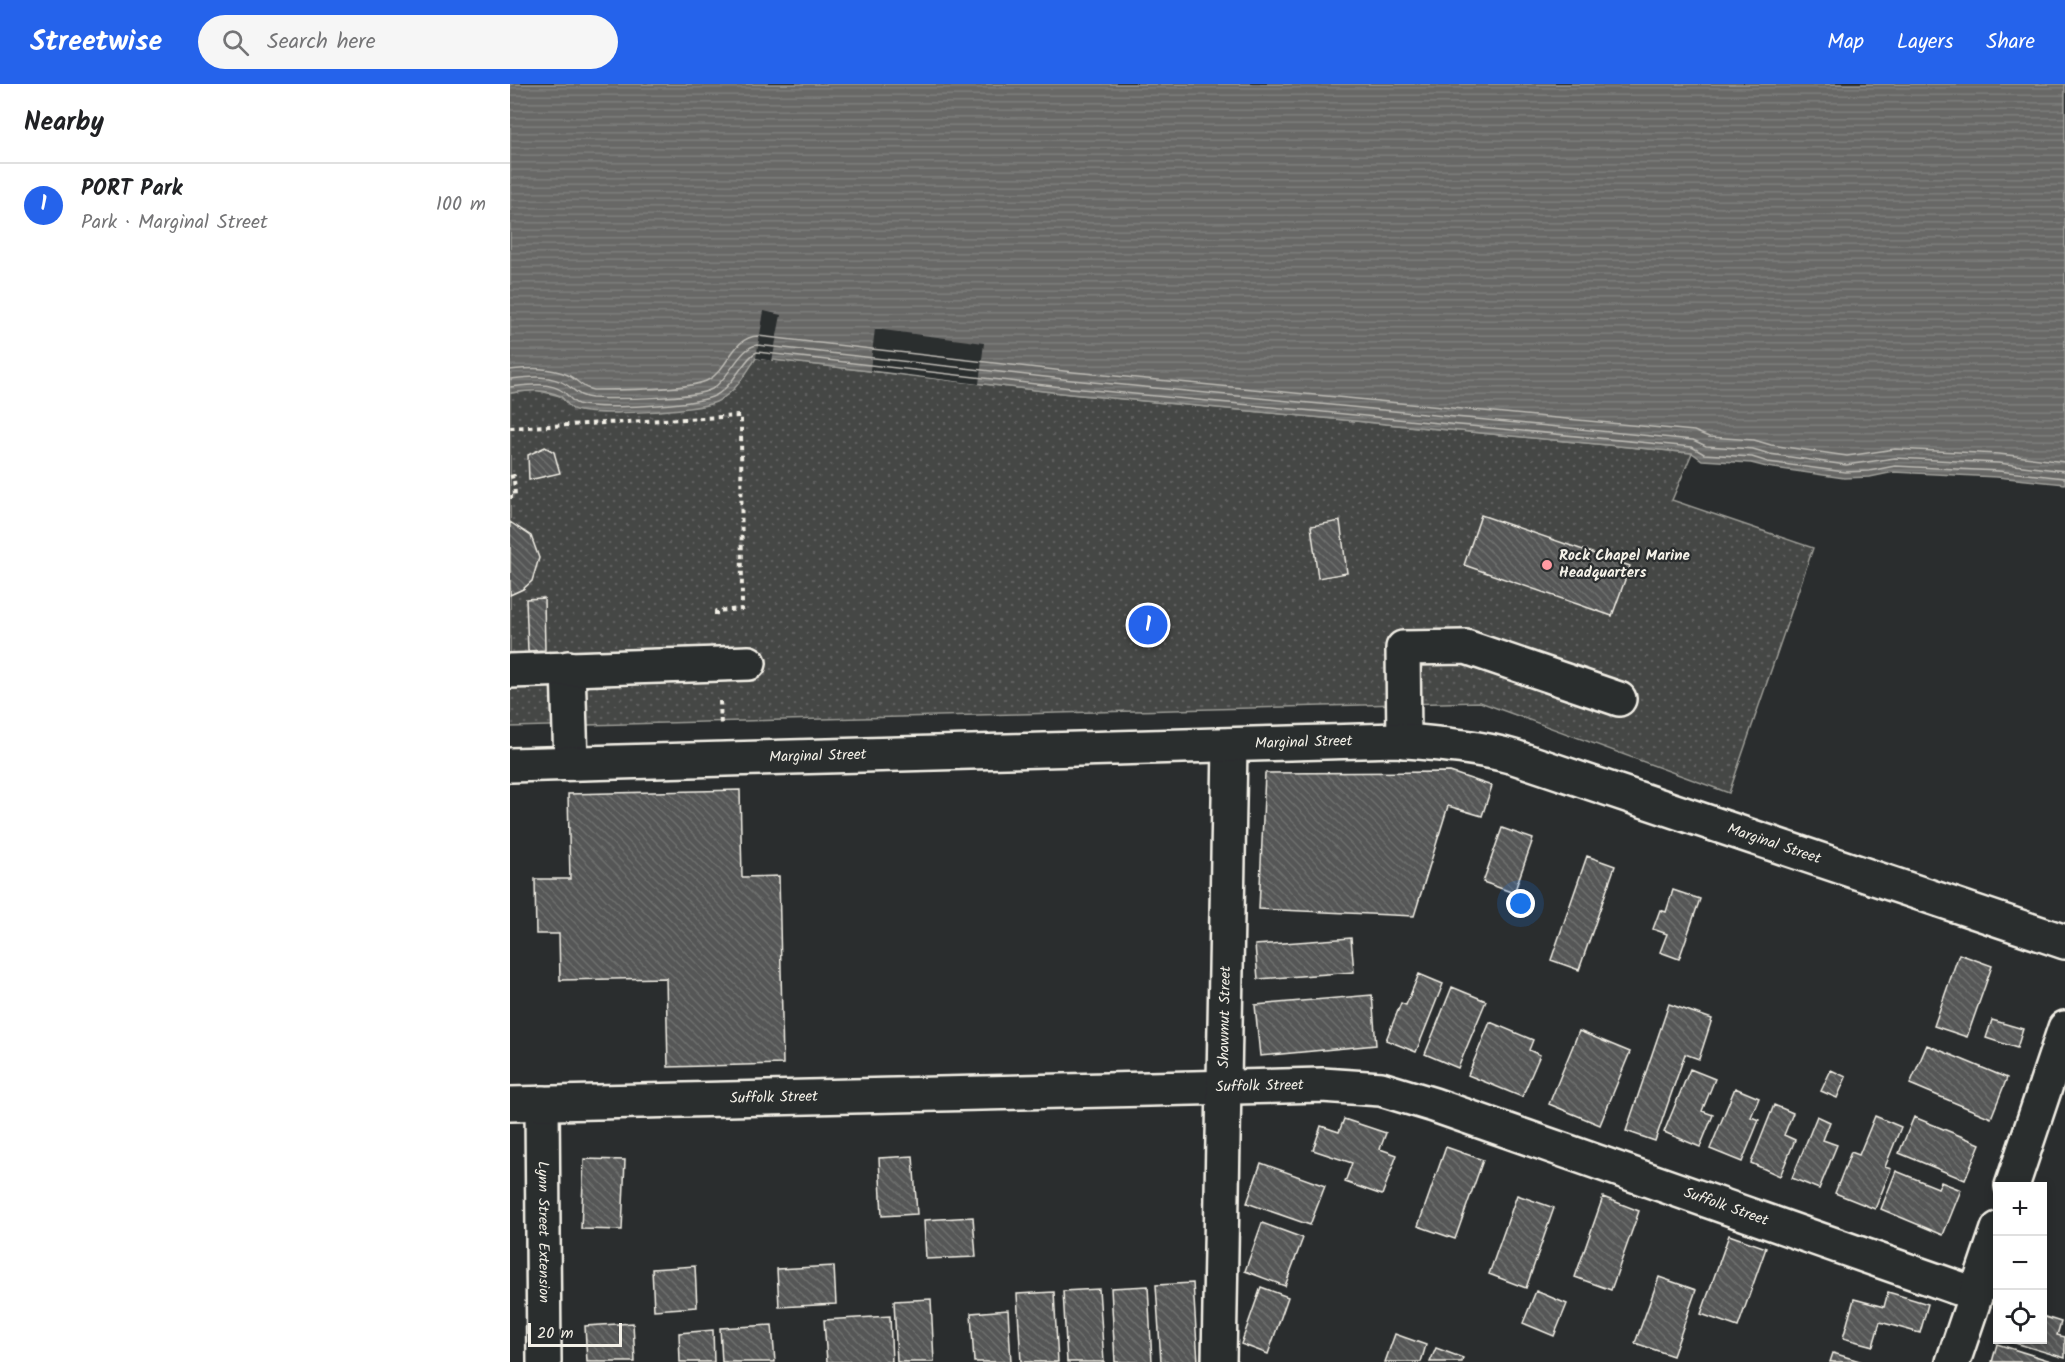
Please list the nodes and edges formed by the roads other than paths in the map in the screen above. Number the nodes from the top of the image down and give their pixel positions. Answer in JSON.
{"nodes":[{"id":1,"x":749,"y":663,"type":"dead end"},
{"id":2,"x":568,"y":668,"type":"junction"},
{"id":3,"x":510,"y":671,"type":"edge"},
{"id":4,"x":1619,"y":699,"type":"dead end"},
{"id":5,"x":1404,"y":741,"type":"junction"},
{"id":6,"x":1230,"y":745,"type":"junction"},
{"id":7,"x":571,"y":763,"type":"junction"},
{"id":8,"x":510,"y":765,"type":"edge"},
{"id":9,"x":2065,"y":942,"type":"edge"},
{"id":10,"x":2065,"y":1028,"type":"edge"},
{"id":11,"x":1223,"y":1087,"type":"junction"},
{"id":12,"x":542,"y":1103,"type":"junction"},
{"id":13,"x":510,"y":1104,"type":"edge"},
{"id":14,"x":2013,"y":1182,"type":"edge"},
{"id":15,"x":1996,"y":1236,"type":"edge"},
{"id":16,"x":1976,"y":1294,"type":"junction"},
{"id":17,"x":544,"y":1362,"type":"edge"},
{"id":18,"x":1219,"y":1362,"type":"edge"},
{"id":19,"x":1953,"y":1362,"type":"edge"}],
"edges":[{"from":1,"to":2,"type":"street"},
{"from":2,"to":3,"type":"street"},
{"from":2,"to":7,"type":"street"},
{"from":4,"to":5,"type":"street"},
{"from":5,"to":6,"type":"street","name":"Marginal Street"},
{"from":5,"to":9,"type":"street","name":"Marginal Street"},
{"from":6,"to":7,"type":"street","name":"Marginal Street"},
{"from":6,"to":11,"type":"street","name":"Shawmut Street"},
{"from":7,"to":8,"type":"street","name":"Marginal Street"},
{"from":10,"to":14,"type":"street"},
{"from":11,"to":12,"type":"street","name":"Suffolk Street"},
{"from":11,"to":16,"type":"street","name":"Suffolk Street"},
{"from":11,"to":18,"type":"street","name":"Shawmut Street"},
{"from":12,"to":13,"type":"street","name":"Suffolk Street"},
{"from":12,"to":17,"type":"street","name":"Lynn Street Extension"},
{"from":15,"to":16,"type":"street"},
{"from":16,"to":19,"type":"street"}]}
